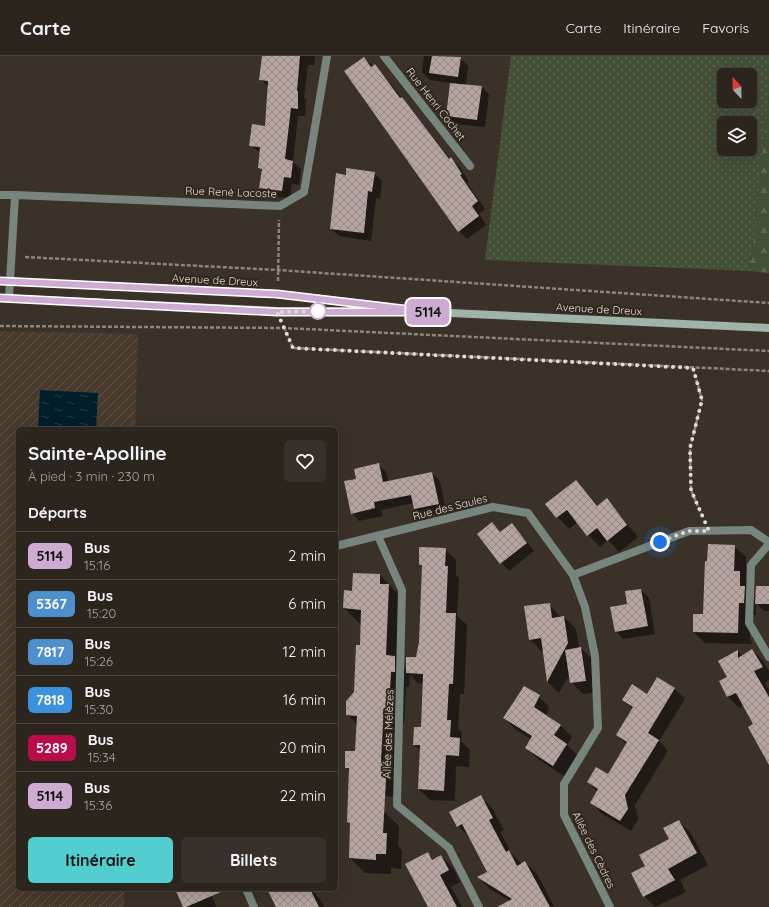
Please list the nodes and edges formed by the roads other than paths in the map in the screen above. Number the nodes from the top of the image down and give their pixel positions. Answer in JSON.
{"nodes":[{"id":1,"x":327,"y":56,"type":"edge"},
{"id":2,"x":384,"y":56,"type":"edge"},
{"id":3,"x":470,"y":166,"type":"dead end"},
{"id":4,"x":0,"y":195,"type":"edge"},
{"id":5,"x":15,"y":195,"type":"junction"},
{"id":6,"x":0,"y":281,"type":"edge"},
{"id":7,"x":11,"y":282,"type":"junction"},
{"id":8,"x":0,"y":298,"type":"edge"},
{"id":9,"x":9,"y":298,"type":"junction"},
{"id":10,"x":429,"y":312,"type":"junction"},
{"id":11,"x":769,"y":328,"type":"edge"},
{"id":12,"x":378,"y":536,"type":"junction"},
{"id":13,"x":769,"y":543,"type":"edge"},
{"id":14,"x":338,"y":546,"type":"edge"},
{"id":15,"x":573,"y":574,"type":"junction"},
{"id":16,"x":769,"y":657,"type":"edge"},
{"id":17,"x":247,"y":891,"type":"edge"},
{"id":18,"x":254,"y":907,"type":"edge"},
{"id":19,"x":479,"y":907,"type":"edge"},
{"id":20,"x":610,"y":907,"type":"edge"}],
"edges":[{"from":1,"to":5,"type":"street","name":"Rue René Lacoste"},
{"from":2,"to":3,"type":"street","name":"Rue Henri Cochet"},
{"from":4,"to":5,"type":"street","name":"Rue René Lacoste"},
{"from":5,"to":7,"type":"street"},
{"from":6,"to":7,"type":"main road","name":"Avenue de Dreux"},
{"from":7,"to":9,"type":"street"},
{"from":7,"to":10,"type":"main road","name":"Avenue de Dreux"},
{"from":8,"to":9,"type":"main road","name":"Avenue de Dreux"},
{"from":9,"to":10,"type":"main road","name":"Avenue de Dreux"},
{"from":10,"to":11,"type":"main road","name":"Avenue de Dreux"},
{"from":12,"to":14,"type":"street","name":"Rue des Saules"},
{"from":12,"to":15,"type":"street","name":"Rue des Saules"},
{"from":12,"to":19,"type":"street","name":"Allée des Mélèzes"},
{"from":13,"to":15,"type":"street"},
{"from":13,"to":16,"type":"street"},
{"from":15,"to":20,"type":"street","name":"Allée des Cèdres"},
{"from":17,"to":18,"type":"street"}]}
